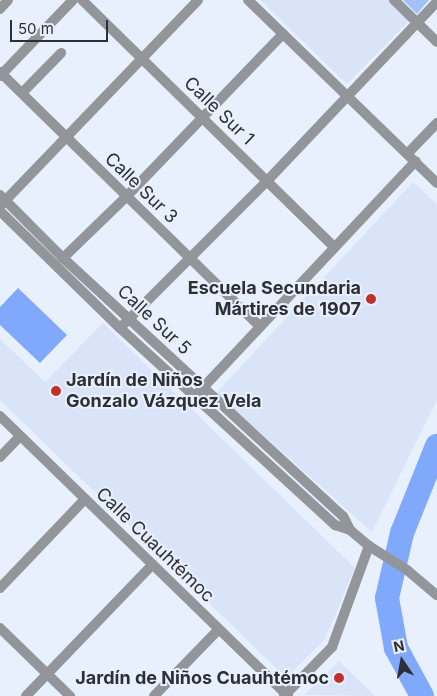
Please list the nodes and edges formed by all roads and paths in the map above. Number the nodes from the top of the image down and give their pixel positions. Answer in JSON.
{"nodes":[{"id":1,"x":8,"y":0,"type":"edge"},
{"id":2,"x":73,"y":0,"type":"edge"},
{"id":3,"x":82,"y":0,"type":"edge"},
{"id":4,"x":198,"y":0,"type":"edge"},
{"id":5,"x":248,"y":0,"type":"edge"},
{"id":6,"x":394,"y":0,"type":"edge"},
{"id":7,"x":437,"y":2,"type":"edge"},
{"id":8,"x":0,"y":8,"type":"edge"},
{"id":9,"x":418,"y":24,"type":"junction"},
{"id":10,"x":283,"y":34,"type":"junction"},
{"id":11,"x":437,"y":42,"type":"edge"},
{"id":12,"x":61,"y":53,"type":"dead end"},
{"id":13,"x":142,"y":58,"type":"junction"},
{"id":14,"x":1,"y":74,"type":"edge"},
{"id":15,"x":22,"y":93,"type":"junction"},
{"id":16,"x":348,"y":97,"type":"junction"},
{"id":17,"x":202,"y":118,"type":"junction"},
{"id":18,"x":437,"y":123,"type":"edge"},
{"id":19,"x":66,"y":137,"type":"junction"},
{"id":20,"x":408,"y":153,"type":"junction"},
{"id":21,"x":416,"y":161,"type":"junction"},
{"id":22,"x":267,"y":181,"type":"junction"},
{"id":23,"x":437,"y":183,"type":"edge"},
{"id":24,"x":127,"y":196,"type":"junction"},
{"id":25,"x":2,"y":200,"type":"edge"},
{"id":26,"x":0,"y":211,"type":"edge"},
{"id":27,"x":333,"y":246,"type":"junction"},
{"id":28,"x":63,"y":258,"type":"junction"},
{"id":29,"x":190,"y":258,"type":"junction"},
{"id":30,"x":129,"y":319,"type":"junction"},
{"id":31,"x":260,"y":327,"type":"junction"},
{"id":32,"x":120,"y":328,"type":"junction"},
{"id":33,"x":202,"y":388,"type":"junction"},
{"id":34,"x":194,"y":397,"type":"junction"},
{"id":35,"x":0,"y":416,"type":"edge"},
{"id":36,"x":20,"y":436,"type":"junction"},
{"id":37,"x":0,"y":457,"type":"edge"},
{"id":38,"x":85,"y":499,"type":"junction"},
{"id":39,"x":350,"y":530,"type":"junction"},
{"id":40,"x":373,"y":549,"type":"junction"},
{"id":41,"x":152,"y":565,"type":"junction"},
{"id":42,"x":0,"y":588,"type":"edge"},
{"id":43,"x":437,"y":595,"type":"edge"},
{"id":44,"x":0,"y":628,"type":"edge"},
{"id":45,"x":218,"y":630,"type":"junction"},
{"id":46,"x":48,"y":675,"type":"junction"},
{"id":47,"x":286,"y":695,"type":"edge"},
{"id":48,"x":26,"y":696,"type":"edge"},
{"id":49,"x":70,"y":696,"type":"edge"},
{"id":50,"x":154,"y":696,"type":"edge"}],
"edges":[{"from":1,"to":8,"type":"street"},
{"from":2,"to":14,"type":"street"},
{"from":3,"to":13,"type":"street","name":"Calle Sur 1"},
{"from":4,"to":13,"type":"street"},
{"from":5,"to":10,"type":"street"},
{"from":6,"to":9,"type":"street"},
{"from":7,"to":9,"type":"street"},
{"from":9,"to":11,"type":"street"},
{"from":9,"to":16,"type":"street"},
{"from":10,"to":16,"type":"street"},
{"from":10,"to":17,"type":"street"},
{"from":12,"to":15,"type":"street"},
{"from":13,"to":17,"type":"street","name":"Calle Sur 1"},
{"from":13,"to":19,"type":"street"},
{"from":14,"to":15,"type":"street","name":"Calle Sur 3"},
{"from":15,"to":19,"type":"street","name":"Calle Sur 3"},
{"from":16,"to":20,"type":"street"},
{"from":16,"to":22,"type":"street"},
{"from":17,"to":22,"type":"street","name":"Calle Sur 1"},
{"from":17,"to":24,"type":"street"},
{"from":18,"to":20,"type":"street"},
{"from":19,"to":24,"type":"street","name":"Calle Sur 3"},
{"from":19,"to":25,"type":"street"},
{"from":20,"to":21,"type":"street"},
{"from":21,"to":23,"type":"street"},
{"from":21,"to":27,"type":"street"},
{"from":22,"to":27,"type":"street","name":"Calle Sur 1"},
{"from":22,"to":29,"type":"street"},
{"from":24,"to":28,"type":"street"},
{"from":24,"to":29,"type":"street","name":"Calle Sur 3"},
{"from":25,"to":28,"type":"street","name":"Calle Sur 5"},
{"from":26,"to":32,"type":"street","name":"Calle Sur 5"},
{"from":27,"to":31,"type":"street"},
{"from":28,"to":30,"type":"street","name":"Calle Sur 5"},
{"from":29,"to":30,"type":"street"},
{"from":29,"to":31,"type":"street","name":"Calle Sur 3"},
{"from":30,"to":32,"type":"street"},
{"from":30,"to":33,"type":"street","name":"Calle Sur 5"},
{"from":31,"to":33,"type":"street"},
{"from":32,"to":34,"type":"street","name":"Calle Sur 5"},
{"from":33,"to":34,"type":"street"},
{"from":33,"to":39,"type":"street","name":"Calle Sur 5"},
{"from":34,"to":39,"type":"street","name":"Calle Sur 5"},
{"from":35,"to":36,"type":"street","name":"Calle Cuauhtémoc"},
{"from":36,"to":37,"type":"street"},
{"from":36,"to":38,"type":"street","name":"Calle Cuauhtémoc"},
{"from":38,"to":41,"type":"street","name":"Calle Cuauhtémoc"},
{"from":38,"to":42,"type":"street"},
{"from":39,"to":40,"type":"street","name":"Calle Sur 5"},
{"from":40,"to":43,"type":"street","name":"Calle Sur 5"},
{"from":40,"to":47,"type":"street"},
{"from":41,"to":45,"type":"street","name":"Calle Cuauhtémoc"},
{"from":41,"to":46,"type":"street"},
{"from":44,"to":46,"type":"street"},
{"from":45,"to":47,"type":"street","name":"Calle Cuauhtémoc"},
{"from":45,"to":50,"type":"street"},
{"from":46,"to":48,"type":"street"},
{"from":46,"to":49,"type":"street"}]}
